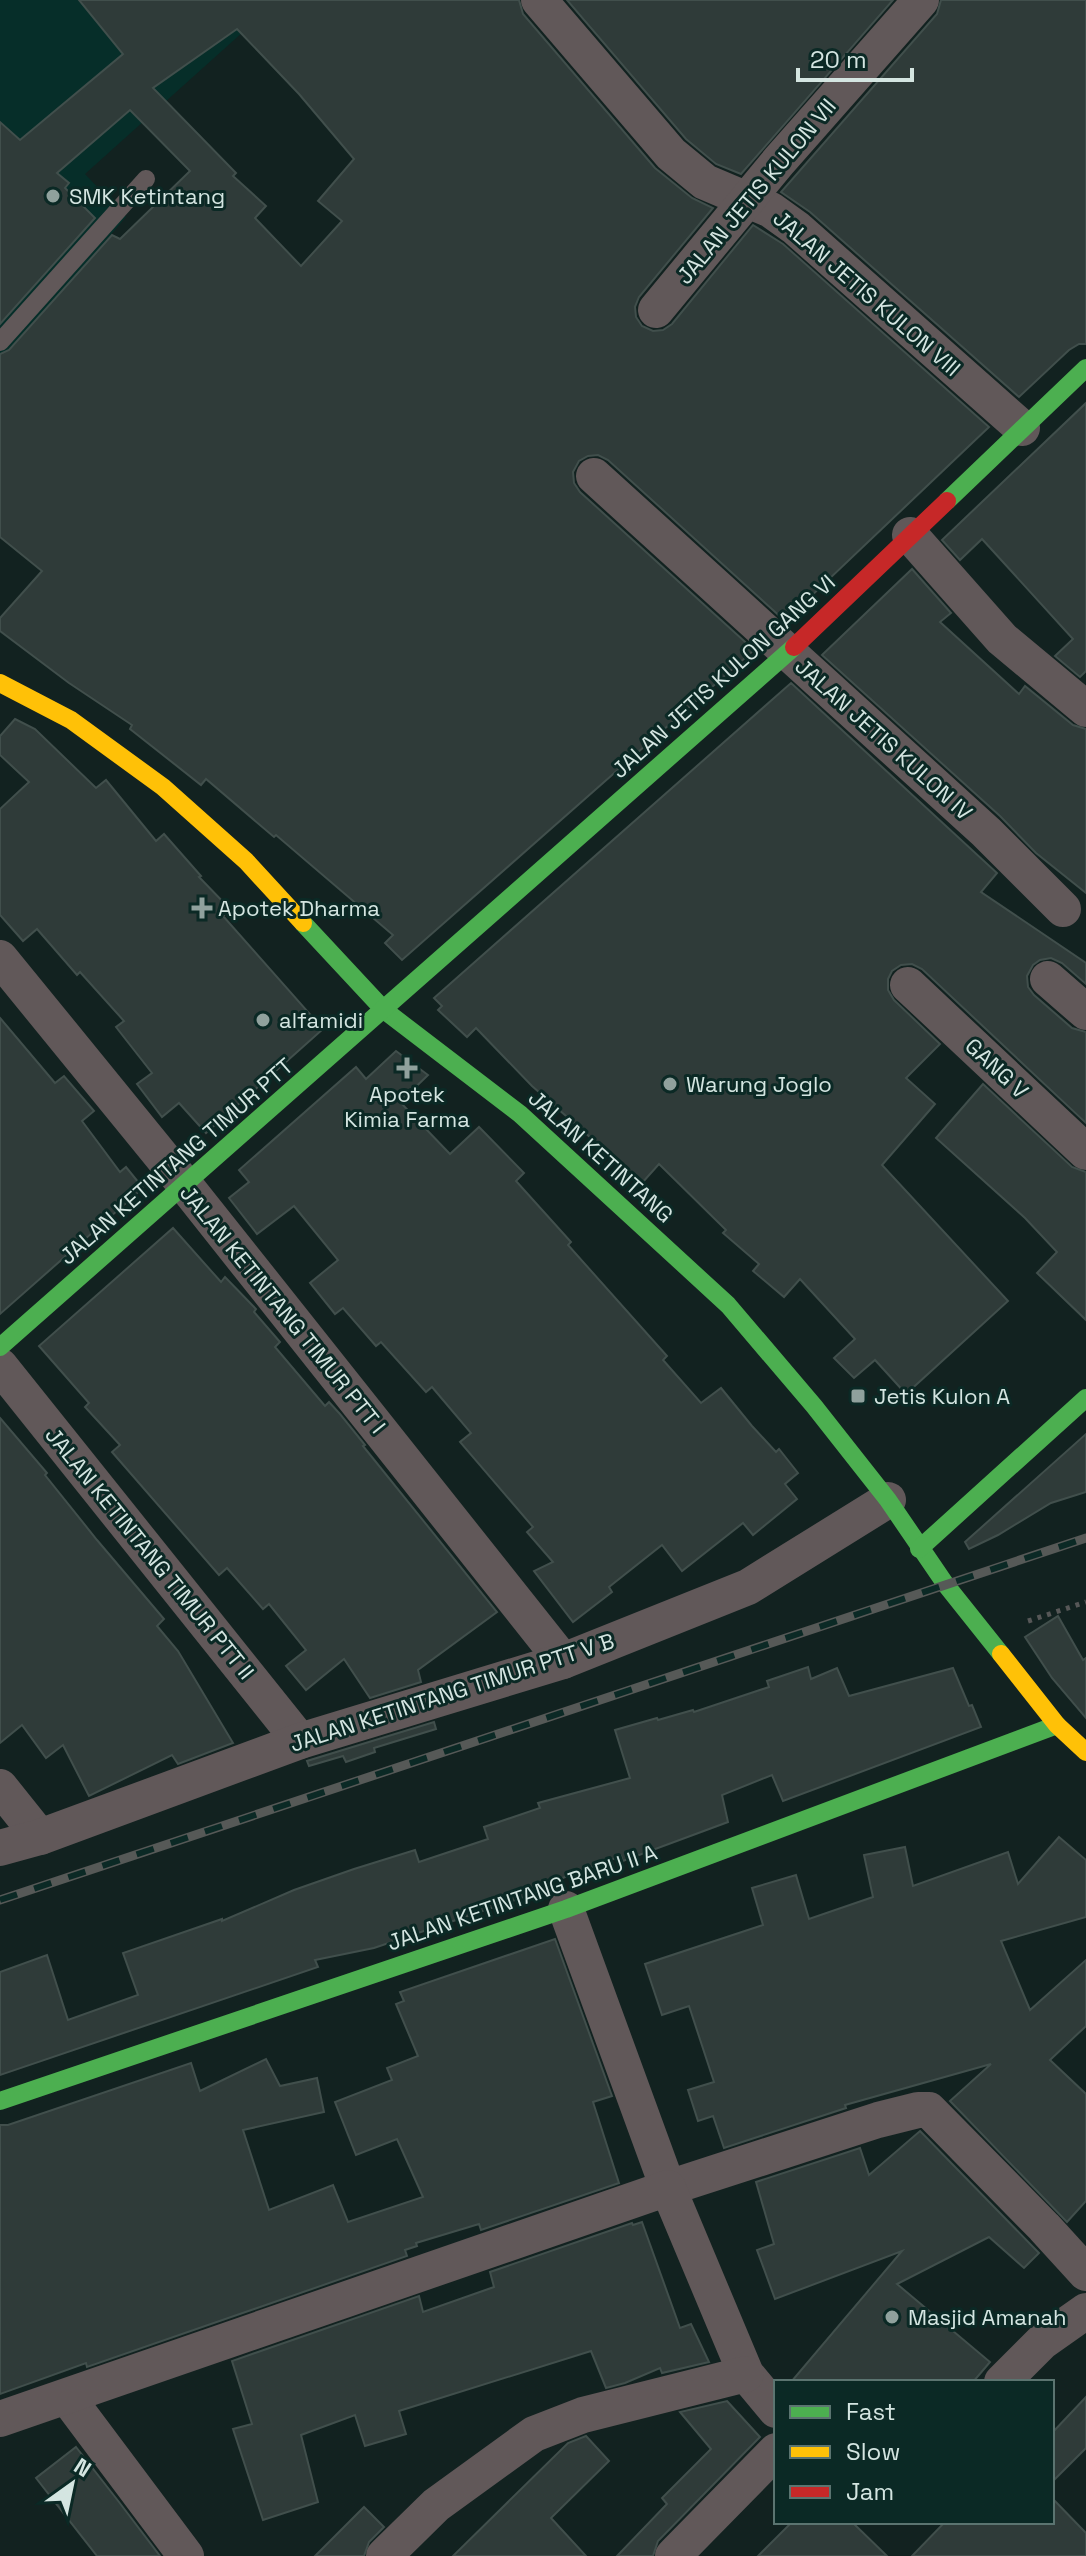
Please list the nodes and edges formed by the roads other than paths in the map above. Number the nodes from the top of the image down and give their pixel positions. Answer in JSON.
{"nodes":[{"id":1,"x":539,"y":0,"type":"edge"},
{"id":2,"x":921,"y":0,"type":"edge"},
{"id":3,"x":146,"y":179,"type":"dead end"},
{"id":4,"x":747,"y":200,"type":"junction"},
{"id":5,"x":656,"y":310,"type":"dead end"},
{"id":6,"x":0,"y":342,"type":"edge"},
{"id":7,"x":1086,"y":368,"type":"edge"},
{"id":8,"x":1022,"y":428,"type":"junction"},
{"id":9,"x":594,"y":476,"type":"dead end"},
{"id":10,"x":910,"y":535,"type":"junction"},
{"id":11,"x":789,"y":652,"type":"junction"},
{"id":12,"x":0,"y":683,"type":"edge"},
{"id":13,"x":1086,"y":709,"type":"edge"},
{"id":14,"x":1063,"y":909,"type":"dead end"},
{"id":15,"x":0,"y":958,"type":"edge"},
{"id":16,"x":1048,"y":979,"type":"dead end"},
{"id":17,"x":908,"y":985,"type":"dead end"},
{"id":18,"x":384,"y":1010,"type":"junction"},
{"id":19,"x":1086,"y":1012,"type":"edge"},
{"id":20,"x":1086,"y":1152,"type":"edge"},
{"id":21,"x":185,"y":1185,"type":"junction"},
{"id":22,"x":0,"y":1347,"type":"edge"},
{"id":23,"x":0,"y":1366,"type":"edge"},
{"id":24,"x":1086,"y":1398,"type":"edge"},
{"id":25,"x":888,"y":1500,"type":"junction"},
{"id":26,"x":919,"y":1549,"type":"junction"},
{"id":27,"x":563,"y":1661,"type":"junction"},
{"id":28,"x":1057,"y":1725,"type":"junction"},
{"id":29,"x":300,"y":1741,"type":"junction"},
{"id":30,"x":1086,"y":1752,"type":"edge"},
{"id":31,"x":0,"y":1787,"type":"edge"},
{"id":32,"x":40,"y":1837,"type":"junction"},
{"id":33,"x":0,"y":1848,"type":"edge"},
{"id":34,"x":566,"y":1909,"type":"junction"},
{"id":35,"x":0,"y":2101,"type":"edge"},
{"id":36,"x":668,"y":2188,"type":"junction"},
{"id":37,"x":1086,"y":2273,"type":"edge"},
{"id":38,"x":1086,"y":2311,"type":"edge"},
{"id":39,"x":746,"y":2374,"type":"junction"},
{"id":40,"x":1004,"y":2380,"type":"edge"},
{"id":41,"x":67,"y":2397,"type":"junction"},
{"id":42,"x":774,"y":2408,"type":"edge"},
{"id":43,"x":0,"y":2419,"type":"edge"},
{"id":44,"x":774,"y":2453,"type":"edge"},
{"id":45,"x":186,"y":2556,"type":"edge"},
{"id":46,"x":384,"y":2556,"type":"edge"},
{"id":47,"x":673,"y":2556,"type":"edge"}],
"edges":[{"from":1,"to":4,"type":"street","name":"JALAN JETIS KULON VIII"},
{"from":2,"to":4,"type":"street","name":"JALAN JETIS KULON VII"},
{"from":3,"to":6,"type":"lane"},
{"from":4,"to":5,"type":"street","name":"JALAN JETIS KULON VII"},
{"from":4,"to":8,"type":"street","name":"JALAN JETIS KULON VIII"},
{"from":7,"to":8,"type":"street","name":"JALAN JETIS KULON GANG VI"},
{"from":8,"to":10,"type":"street","name":"JALAN JETIS KULON GANG VI"},
{"from":9,"to":11,"type":"street","name":"JALAN JETIS KULON IV"},
{"from":10,"to":11,"type":"street","name":"JALAN JETIS KULON GANG VI"},
{"from":10,"to":13,"type":"street"},
{"from":11,"to":14,"type":"street","name":"JALAN JETIS KULON IV"},
{"from":11,"to":18,"type":"street","name":"JALAN JETIS KULON GANG VI"},
{"from":12,"to":18,"type":"street","name":"JALAN KETINTANG"},
{"from":15,"to":21,"type":"street","name":"JALAN KETINTANG TIMUR PTT I"},
{"from":16,"to":19,"type":"street"},
{"from":17,"to":20,"type":"street","name":"GANG V"},
{"from":18,"to":21,"type":"street","name":"JALAN KETINTANG TIMUR PTT"},
{"from":18,"to":25,"type":"street","name":"JALAN KETINTANG"},
{"from":21,"to":22,"type":"street","name":"JALAN KETINTANG TIMUR PTT"},
{"from":21,"to":27,"type":"street","name":"JALAN KETINTANG TIMUR PTT I"},
{"from":23,"to":29,"type":"street","name":"JALAN KETINTANG TIMUR PTT II"},
{"from":24,"to":26,"type":"street"},
{"from":25,"to":26,"type":"street","name":"JALAN KETINTANG"},
{"from":25,"to":27,"type":"street","name":"JALAN KETINTANG TIMUR PTT V B"},
{"from":26,"to":28,"type":"street","name":"JALAN KETINTANG"},
{"from":27,"to":29,"type":"street","name":"JALAN KETINTANG TIMUR PTT V B"},
{"from":28,"to":30,"type":"street","name":"JALAN KETINTANG"},
{"from":28,"to":34,"type":"street","name":"JALAN KETINTANG BARU II A"},
{"from":29,"to":32,"type":"street","name":"JALAN KETINTANG TIMUR PTT V B"},
{"from":31,"to":32,"type":"street"},
{"from":32,"to":33,"type":"street","name":"JALAN KETINTANG TIMUR PTT V B"},
{"from":34,"to":35,"type":"street","name":"JALAN KETINTANG BARU II A"},
{"from":34,"to":36,"type":"street"},
{"from":36,"to":37,"type":"street"},
{"from":36,"to":39,"type":"street"},
{"from":36,"to":41,"type":"street"},
{"from":38,"to":40,"type":"street"},
{"from":39,"to":42,"type":"street"},
{"from":39,"to":46,"type":"street"},
{"from":41,"to":43,"type":"street"},
{"from":41,"to":45,"type":"street"},
{"from":44,"to":47,"type":"street"}]}
